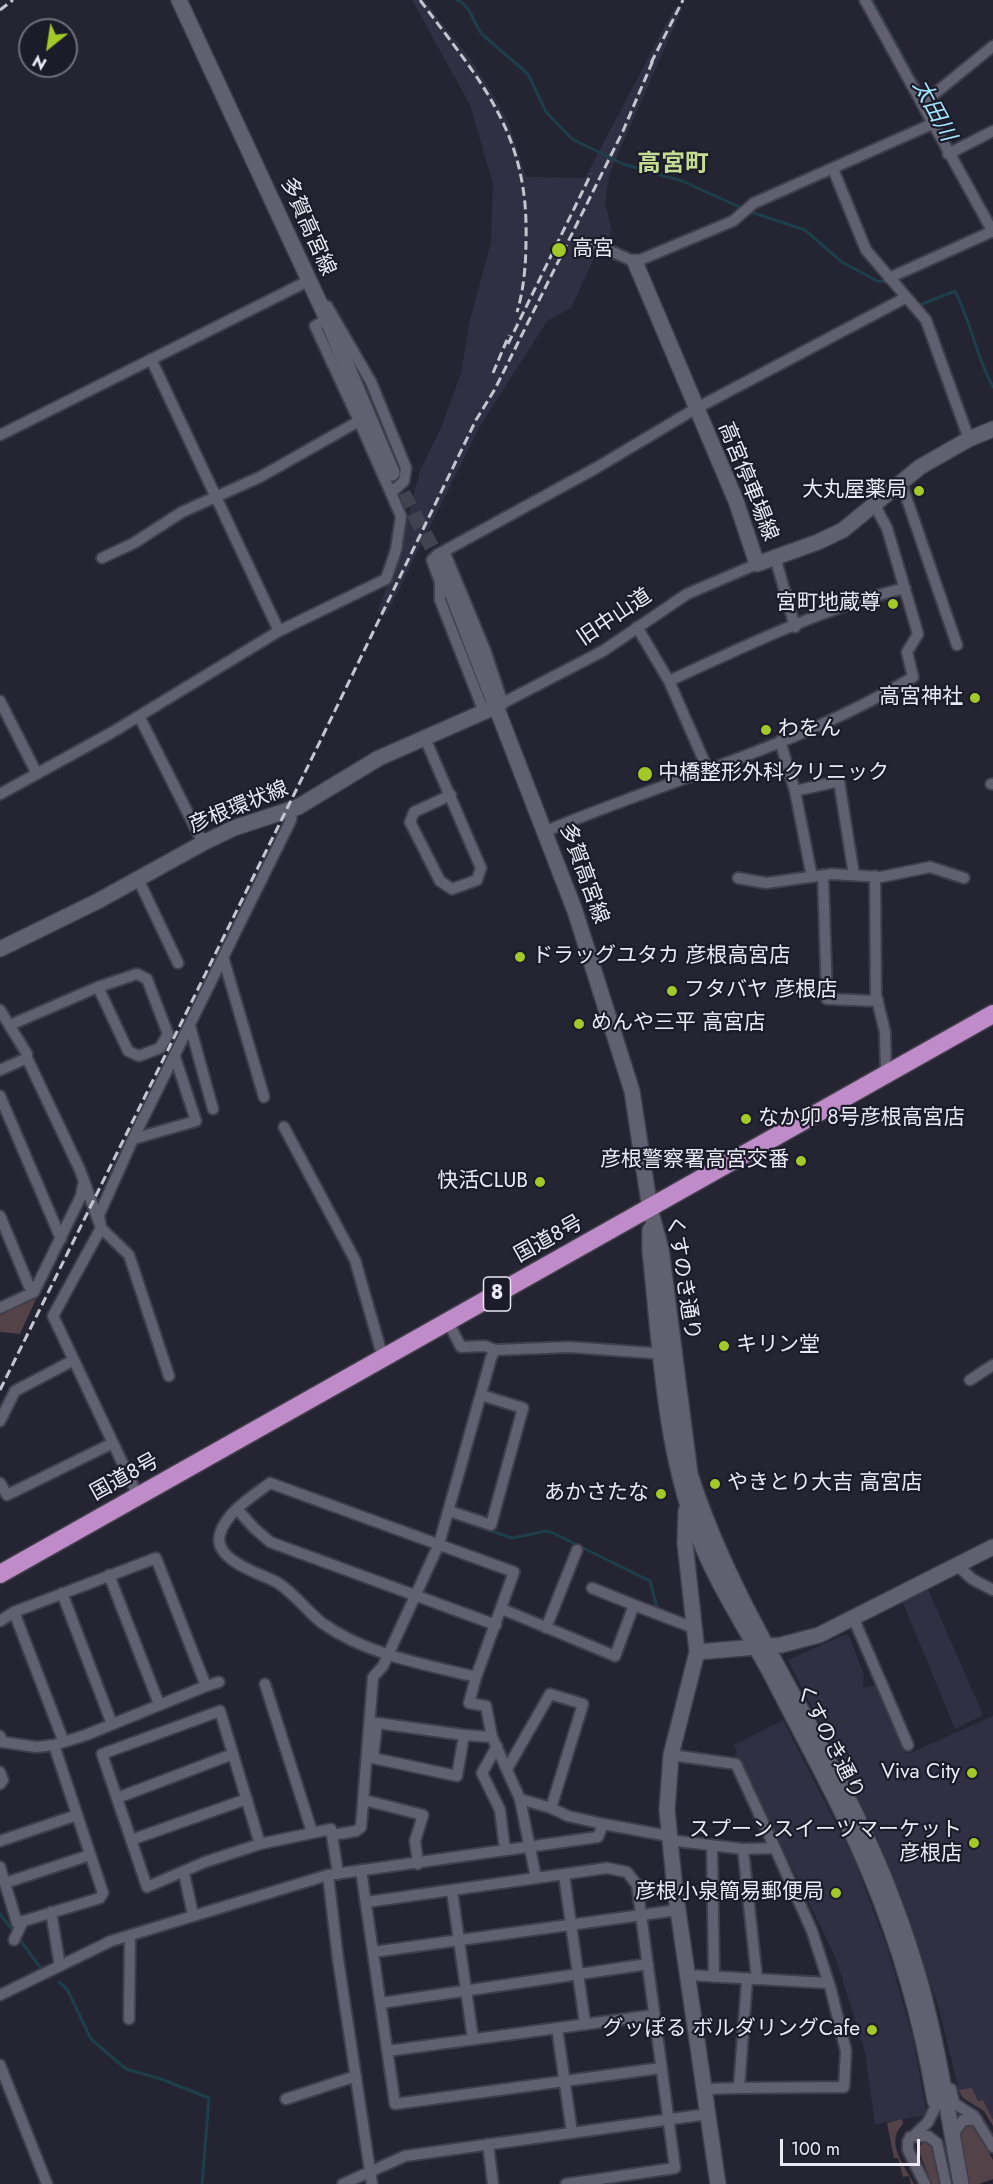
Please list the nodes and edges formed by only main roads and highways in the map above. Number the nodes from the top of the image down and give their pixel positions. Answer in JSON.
{"nodes":[{"id":1,"x":179,"y":0,"type":"edge"},
{"id":2,"x":635,"y":262,"type":"road end"},
{"id":3,"x":993,"y":429,"type":"edge"},
{"id":4,"x":392,"y":473,"type":"tunnel mouth"},
{"id":5,"x":442,"y":557,"type":"tunnel mouth"},
{"id":6,"x":494,"y":708,"type":"junction"},
{"id":7,"x":0,"y":949,"type":"edge"},
{"id":8,"x":993,"y":1014,"type":"edge"},
{"id":9,"x":650,"y":1209,"type":"junction"},
{"id":10,"x":667,"y":1354,"type":"junction"},
{"id":11,"x":687,"y":1503,"type":"junction"},
{"id":12,"x":993,"y":1546,"type":"edge"},
{"id":13,"x":0,"y":1574,"type":"edge"},
{"id":14,"x":761,"y":1645,"type":"junction"},
{"id":15,"x":696,"y":1652,"type":"junction"},
{"id":16,"x":718,"y":2184,"type":"edge"},
{"id":17,"x":952,"y":2184,"type":"edge"},
{"id":18,"x":961,"y":2184,"type":"edge"}],
"edges":[{"from":1,"to":4,"type":"main road","name":"多賀高宮線"},
{"from":2,"to":3,"type":"main road","name":"高宮停車場線"},
{"from":5,"to":6,"type":"main road","name":"多賀高宮線"},
{"from":6,"to":7,"type":"main road","name":"彦根環状線"},
{"from":6,"to":9,"type":"main road","name":"多賀高宮線"},
{"from":8,"to":9,"type":"highway","name":"国道8号","number":"8"},
{"from":9,"to":10,"type":"main road","name":"くすのき通り"},
{"from":9,"to":13,"type":"highway","name":"国道8号","number":"8"},
{"from":10,"to":11,"type":"main road","name":"くすのき通り"},
{"from":10,"to":14,"type":"main road","name":"くすのき通り"},
{"from":11,"to":14,"type":"main road","name":"くすのき通り"},
{"from":11,"to":15,"type":"main road"},
{"from":12,"to":14,"type":"main road"},
{"from":14,"to":15,"type":"main road"},
{"from":14,"to":17,"type":"main road","name":"くすのき通り"},
{"from":14,"to":18,"type":"main road","name":"くすのき通り"},
{"from":15,"to":16,"type":"main road"}]}
